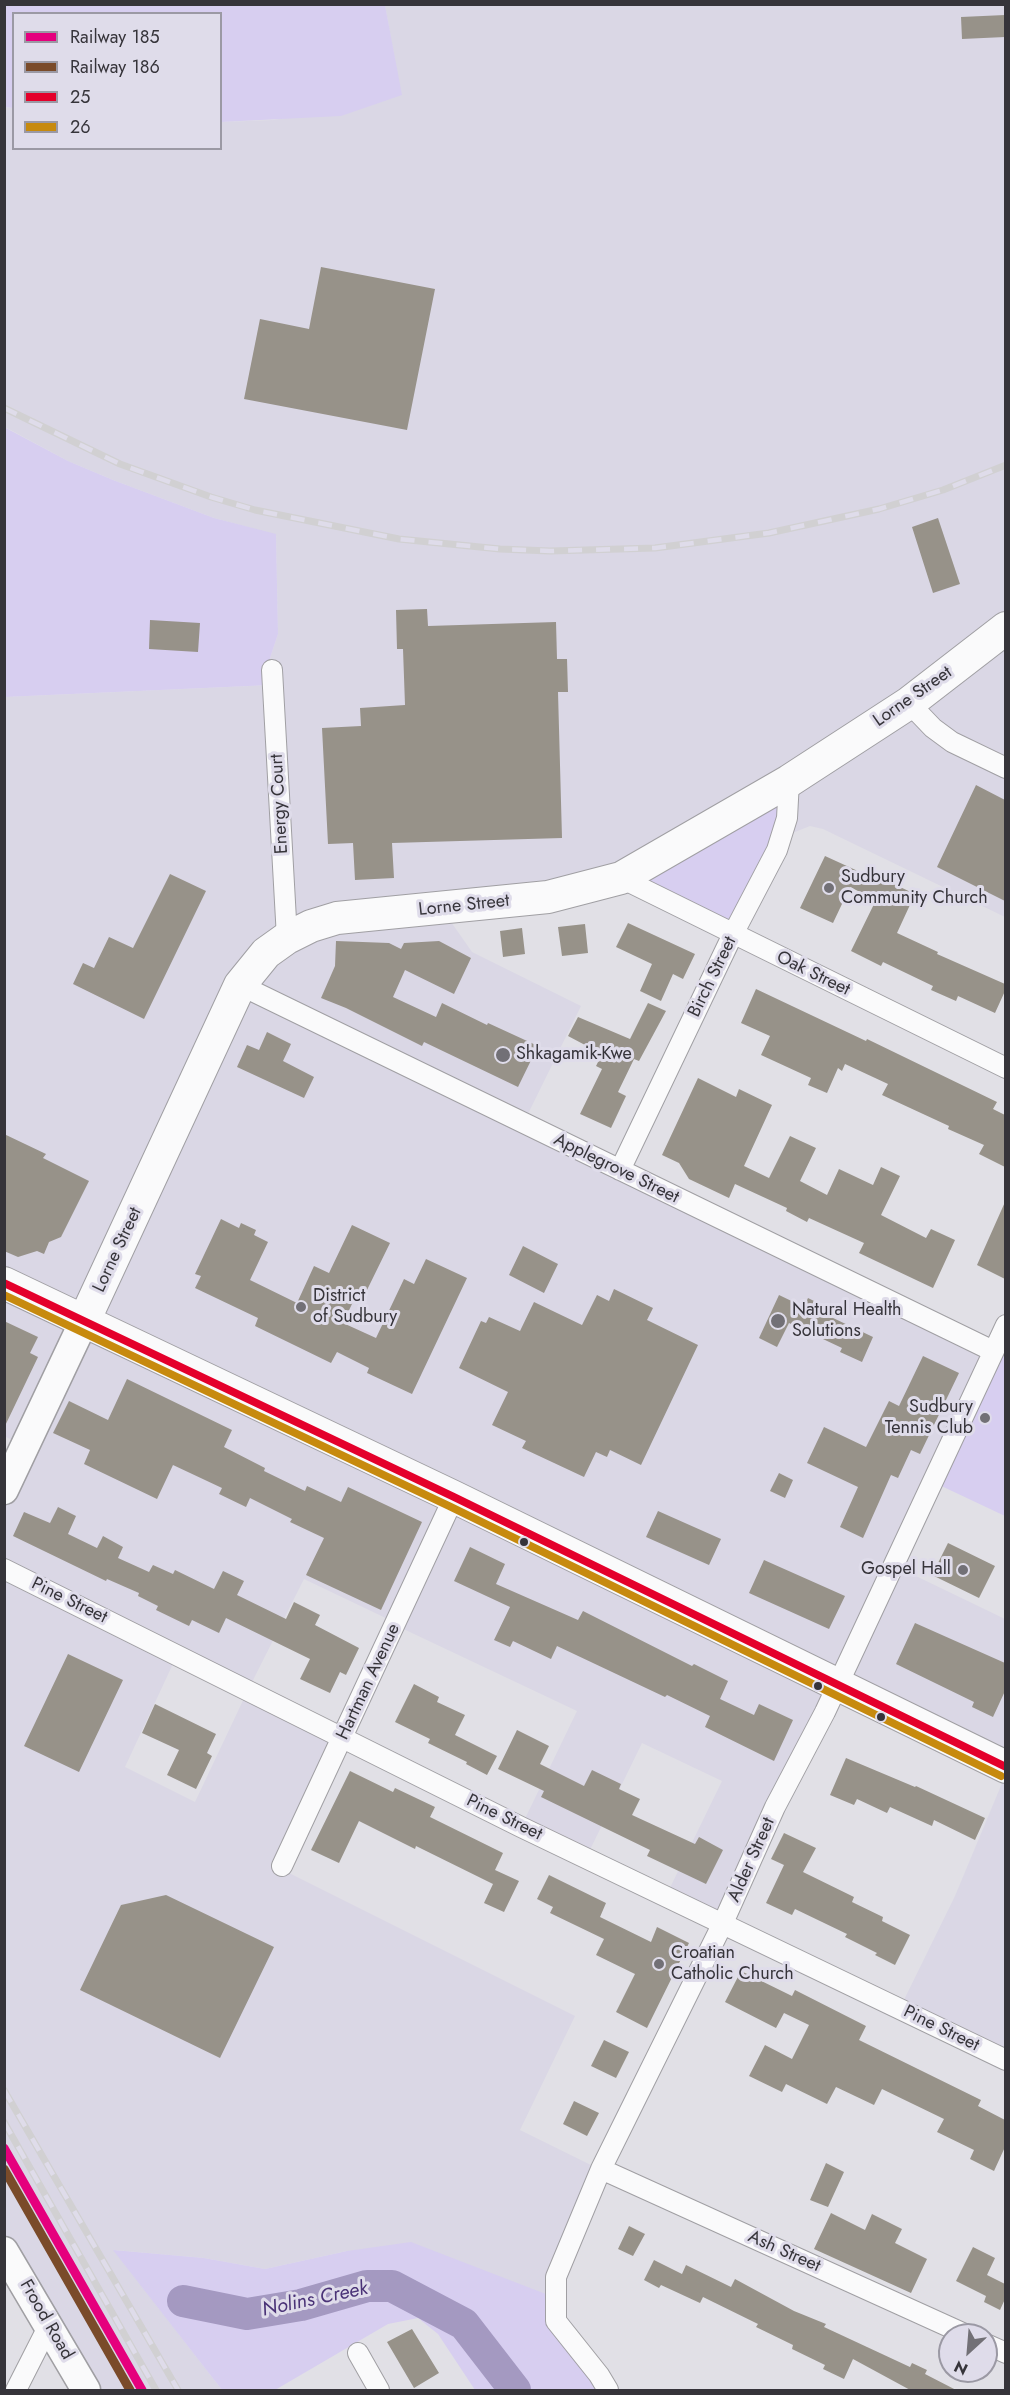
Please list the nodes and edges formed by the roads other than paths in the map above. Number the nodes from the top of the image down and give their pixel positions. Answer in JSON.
{"nodes":[{"id":1,"x":1005,"y":628,"type":"edge"},
{"id":2,"x":272,"y":670,"type":"dead end"},
{"id":3,"x":909,"y":703,"type":"junction"},
{"id":4,"x":1005,"y":768,"type":"edge"},
{"id":5,"x":789,"y":781,"type":"junction"},
{"id":6,"x":621,"y":878,"type":"junction"},
{"id":7,"x":733,"y":934,"type":"junction"},
{"id":8,"x":287,"y":938,"type":"junction"},
{"id":9,"x":240,"y":984,"type":"junction"},
{"id":10,"x":1005,"y":1068,"type":"edge"},
{"id":11,"x":620,"y":1170,"type":"junction"},
{"id":12,"x":4,"y":1283,"type":"edge"},
{"id":13,"x":84,"y":1321,"type":"junction"},
{"id":14,"x":1005,"y":1325,"type":"edge"},
{"id":15,"x":993,"y":1351,"type":"junction"},
{"id":16,"x":4,"y":1490,"type":"edge"},
{"id":17,"x":454,"y":1497,"type":"junction"},
{"id":18,"x":4,"y":1569,"type":"edge"},
{"id":19,"x":836,"y":1685,"type":"junction"},
{"id":20,"x":344,"y":1738,"type":"junction"},
{"id":21,"x":1005,"y":1767,"type":"edge"},
{"id":22,"x":282,"y":1866,"type":"dead end"},
{"id":23,"x":723,"y":1923,"type":"junction"},
{"id":24,"x":1005,"y":2060,"type":"edge"},
{"id":25,"x":601,"y":2169,"type":"junction"},
{"id":26,"x":4,"y":2251,"type":"edge"},
{"id":27,"x":941,"y":2323,"type":"edge"},
{"id":28,"x":50,"y":2325,"type":"junction"},
{"id":29,"x":358,"y":2353,"type":"dead end"},
{"id":30,"x":16,"y":2391,"type":"edge"},
{"id":31,"x":86,"y":2391,"type":"edge"},
{"id":32,"x":379,"y":2391,"type":"edge"},
{"id":33,"x":608,"y":2391,"type":"edge"}],
"edges":[{"from":1,"to":3,"type":"main road","name":"Lorne Street"},
{"from":2,"to":8,"type":"street","name":"Energy Court"},
{"from":3,"to":4,"type":"street"},
{"from":3,"to":5,"type":"main road","name":"Lorne Street"},
{"from":5,"to":6,"type":"main road","name":"Lorne Street"},
{"from":5,"to":7,"type":"street","name":"Birch Street"},
{"from":6,"to":7,"type":"street","name":"Oak Street"},
{"from":6,"to":8,"type":"main road","name":"Lorne Street"},
{"from":7,"to":10,"type":"street","name":"Oak Street"},
{"from":7,"to":11,"type":"street","name":"Birch Street"},
{"from":8,"to":9,"type":"main road","name":"Lorne Street"},
{"from":9,"to":11,"type":"street","name":"Applegrove Street"},
{"from":9,"to":13,"type":"main road","name":"Lorne Street"},
{"from":11,"to":15,"type":"street","name":"Applegrove Street"},
{"from":12,"to":13,"type":"main road"},
{"from":13,"to":16,"type":"street"},
{"from":13,"to":17,"type":"main road"},
{"from":14,"to":15,"type":"street","name":"Alder Street"},
{"from":15,"to":19,"type":"street","name":"Alder Street"},
{"from":17,"to":19,"type":"main road"},
{"from":17,"to":20,"type":"street","name":"Hartman Avenue"},
{"from":18,"to":20,"type":"street","name":"Pine Street"},
{"from":19,"to":21,"type":"main road"},
{"from":19,"to":23,"type":"street","name":"Alder Street"},
{"from":20,"to":22,"type":"street","name":"Hartman Avenue"},
{"from":20,"to":23,"type":"street","name":"Pine Street"},
{"from":23,"to":24,"type":"street","name":"Pine Street"},
{"from":23,"to":25,"type":"street","name":"Alder Street"},
{"from":25,"to":27,"type":"street","name":"Ash Street"},
{"from":25,"to":33,"type":"street","name":"Alder Street"},
{"from":26,"to":28,"type":"street","name":"Frood Road"},
{"from":28,"to":30,"type":"street"},
{"from":28,"to":31,"type":"street","name":"Frood Road"},
{"from":29,"to":32,"type":"street"}]}
